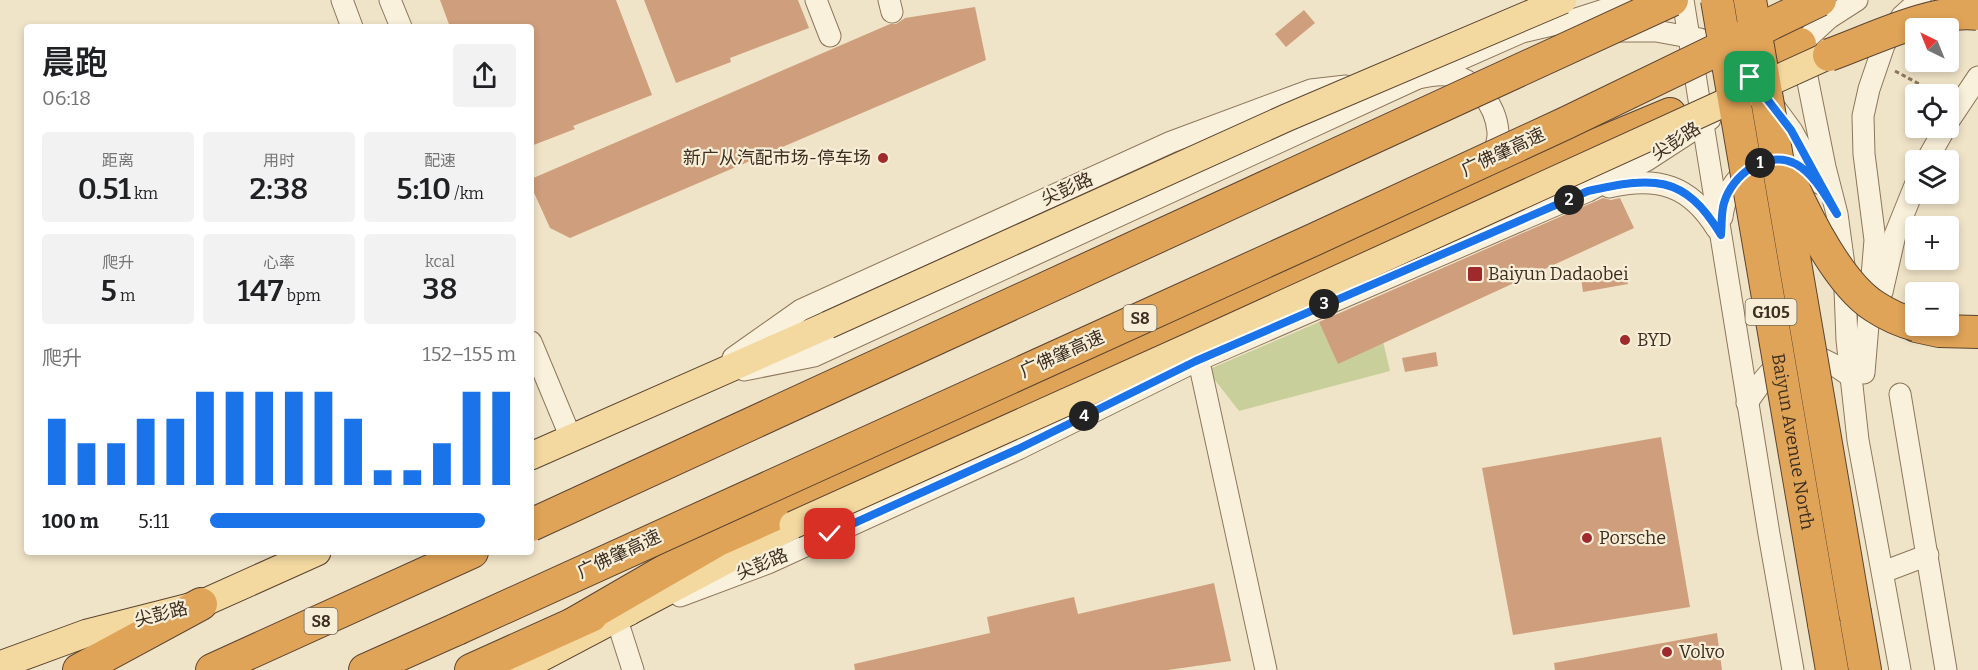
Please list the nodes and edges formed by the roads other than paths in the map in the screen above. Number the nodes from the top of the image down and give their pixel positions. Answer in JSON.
{"nodes":[{"id":1,"x":342,"y":0,"type":"edge"},
{"id":2,"x":390,"y":0,"type":"edge"},
{"id":3,"x":816,"y":0,"type":"edge"},
{"id":4,"x":1563,"y":0,"type":"edge"},
{"id":5,"x":1577,"y":0,"type":"edge"},
{"id":6,"x":1635,"y":0,"type":"edge"},
{"id":7,"x":1672,"y":0,"type":"edge"},
{"id":8,"x":1683,"y":0,"type":"edge"},
{"id":9,"x":1716,"y":0,"type":"edge"},
{"id":10,"x":1750,"y":0,"type":"edge"},
{"id":11,"x":1791,"y":0,"type":"edge"},
{"id":12,"x":1820,"y":0,"type":"edge"},
{"id":13,"x":1857,"y":0,"type":"edge"},
{"id":14,"x":1920,"y":0,"type":"edge"},
{"id":15,"x":1950,"y":0,"type":"edge"},
{"id":16,"x":1978,"y":14,"type":"edge"},
{"id":17,"x":351,"y":24,"type":"edge"},
{"id":18,"x":400,"y":24,"type":"edge"},
{"id":19,"x":1522,"y":32,"type":"junction"},
{"id":20,"x":830,"y":36,"type":"dead end"},
{"id":21,"x":1800,"y":44,"type":"junction"},
{"id":22,"x":1829,"y":55,"type":"junction"},
{"id":23,"x":1978,"y":77,"type":"edge"},
{"id":24,"x":1418,"y":78,"type":"junction"},
{"id":25,"x":1959,"y":106,"type":"edge"},
{"id":26,"x":1774,"y":140,"type":"junction"},
{"id":27,"x":1588,"y":191,"type":"junction"},
{"id":28,"x":1908,"y":204,"type":"edge"},
{"id":29,"x":1439,"y":212,"type":"junction"},
{"id":30,"x":1837,"y":214,"type":"junction"},
{"id":31,"x":1721,"y":235,"type":"junction"},
{"id":32,"x":1905,"y":322,"type":"edge"},
{"id":33,"x":1959,"y":332,"type":"edge"},
{"id":34,"x":1978,"y":332,"type":"edge"},
{"id":35,"x":534,"y":349,"type":"edge"},
{"id":36,"x":1196,"y":361,"type":"junction"},
{"id":37,"x":1857,"y":374,"type":"junction"},
{"id":38,"x":708,"y":377,"type":"junction"},
{"id":39,"x":1900,"y":394,"type":"dead end"},
{"id":40,"x":1748,"y":403,"type":"junction"},
{"id":41,"x":571,"y":438,"type":"junction"},
{"id":42,"x":534,"y":455,"type":"edge"},
{"id":43,"x":534,"y":524,"type":"edge"},
{"id":44,"x":794,"y":525,"type":"junction"},
{"id":45,"x":310,"y":555,"type":"edge"},
{"id":46,"x":466,"y":555,"type":"edge"},
{"id":47,"x":1928,"y":555,"type":"junction"},
{"id":48,"x":1883,"y":572,"type":"junction"},
{"id":49,"x":201,"y":604,"type":"junction"},
{"id":50,"x":617,"y":620,"type":"junction"},
{"id":51,"x":573,"y":624,"type":"junction"},
{"id":52,"x":0,"y":665,"type":"edge"},
{"id":53,"x":80,"y":670,"type":"edge"},
{"id":54,"x":212,"y":670,"type":"edge"},
{"id":55,"x":365,"y":670,"type":"edge"},
{"id":56,"x":471,"y":670,"type":"edge"},
{"id":57,"x":518,"y":670,"type":"edge"},
{"id":58,"x":633,"y":670,"type":"edge"},
{"id":59,"x":1266,"y":670,"type":"edge"},
{"id":60,"x":1793,"y":670,"type":"edge"},
{"id":61,"x":1832,"y":670,"type":"edge"},
{"id":62,"x":1865,"y":670,"type":"edge"},
{"id":63,"x":1900,"y":670,"type":"edge"},
{"id":64,"x":1946,"y":670,"type":"edge"}],
"edges":[{"from":1,"to":17,"type":"street"},
{"from":2,"to":18,"type":"street"},
{"from":3,"to":20,"type":"street"},
{"from":4,"to":38,"type":"main road","bridge":true},
{"from":5,"to":19,"type":"street"},
{"from":6,"to":19,"type":"street","name":"尖彭路"},
{"from":7,"to":43,"type":"highway","bridge":true},
{"from":8,"to":31,"type":"street"},
{"from":9,"to":61,"type":"highway","name":"Baiyun Avenue North","number":"G105","bridge":true},
{"from":10,"to":26,"type":"highway","name":"Baiyun Avenue North","number":"G105","bridge":true},
{"from":11,"to":21,"type":"street"},
{"from":12,"to":55,"type":"highway","name":"广佛肇高速","number":"S8","bridge":true},
{"from":13,"to":21,"type":"street","name":"尖彭路"},
{"from":14,"to":37,"type":"street"},
{"from":15,"to":22,"type":"main road","bridge":true},
{"from":16,"to":22,"type":"highway","bridge":true},
{"from":19,"to":24,"type":"street","name":"尖彭路"},
{"from":19,"to":30,"type":"street"},
{"from":21,"to":27,"type":"street","name":"尖彭路"},
{"from":21,"to":29,"type":"highway"},
{"from":21,"to":30,"type":"street"},
{"from":22,"to":44,"type":"main road","bridge":true},
{"from":23,"to":25,"type":"street"},
{"from":24,"to":29,"type":"street"},
{"from":24,"to":38,"type":"street"},
{"from":24,"to":38,"type":"street","name":"尖彭路"},
{"from":26,"to":32,"type":"highway","bridge":true},
{"from":26,"to":62,"type":"highway","name":"Baiyun Avenue North","number":"G105","bridge":true},
{"from":27,"to":31,"type":"street"},
{"from":27,"to":36,"type":"street","name":"尖彭路"},
{"from":28,"to":37,"type":"street"},
{"from":29,"to":51,"type":"highway"},
{"from":30,"to":31,"type":"street"},
{"from":30,"to":37,"type":"street"},
{"from":31,"to":40,"type":"street"},
{"from":33,"to":34,"type":"highway"},
{"from":35,"to":41,"type":"street"},
{"from":36,"to":50,"type":"street","name":"尖彭路"},
{"from":36,"to":59,"type":"street"},
{"from":37,"to":40,"type":"street"},
{"from":37,"to":48,"type":"street"},
{"from":38,"to":41,"type":"main road","name":"尖彭路"},
{"from":39,"to":47,"type":"street"},
{"from":40,"to":60,"type":"street"},
{"from":41,"to":42,"type":"main road","name":"尖彭路"},
{"from":44,"to":50,"type":"main road"},
{"from":44,"to":51,"type":"highway"},
{"from":45,"to":49,"type":"main road","name":"尖彭路"},
{"from":46,"to":54,"type":"highway","number":"S8"},
{"from":47,"to":48,"type":"street"},
{"from":47,"to":64,"type":"street"},
{"from":48,"to":63,"type":"street"},
{"from":49,"to":52,"type":"main road","name":"尖彭路"},
{"from":49,"to":53,"type":"highway"},
{"from":50,"to":57,"type":"main road","name":"尖彭路"},
{"from":50,"to":58,"type":"street"},
{"from":51,"to":56,"type":"highway"}]}
